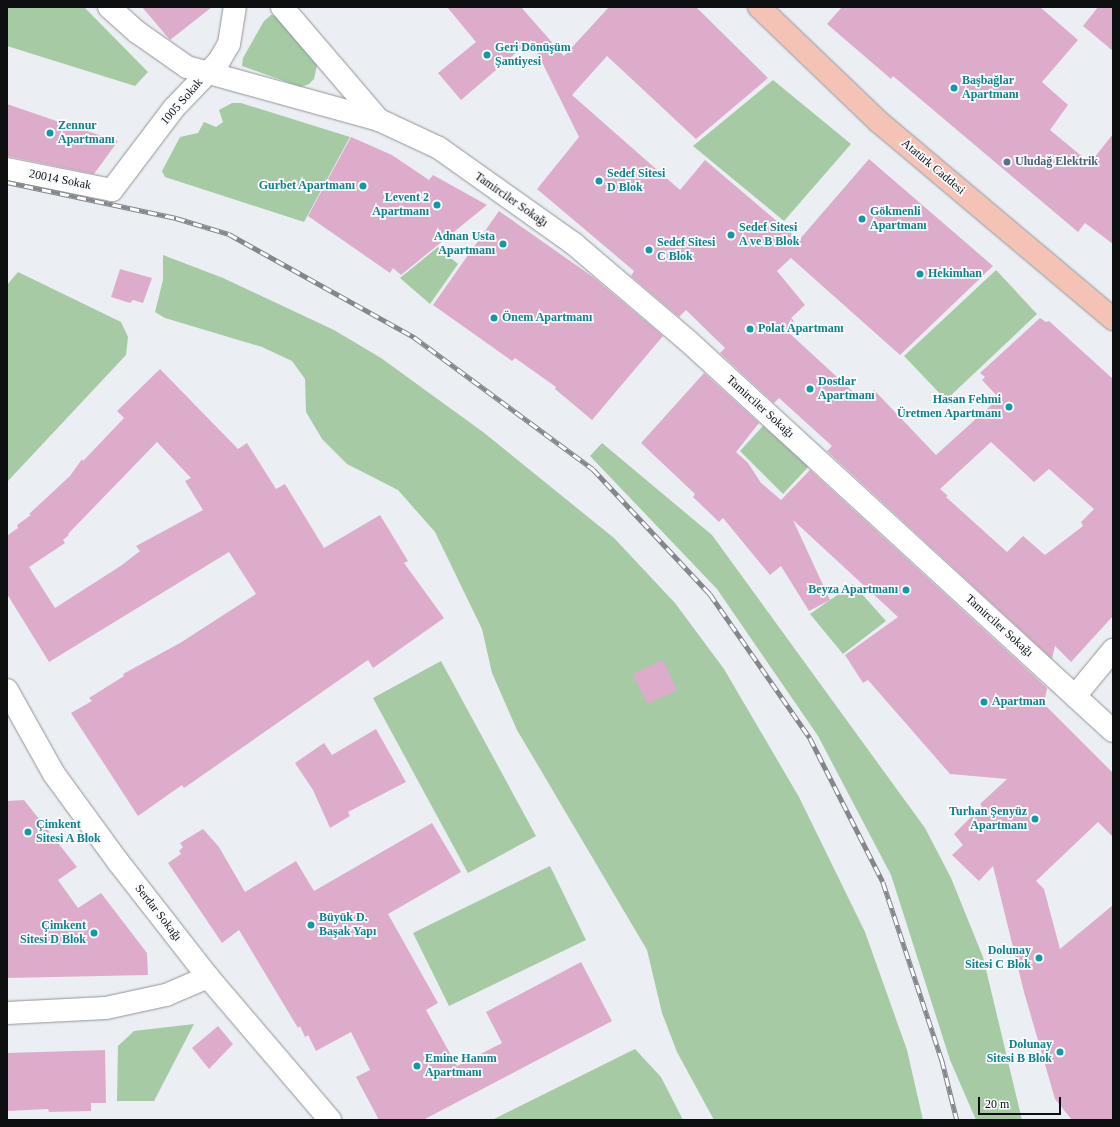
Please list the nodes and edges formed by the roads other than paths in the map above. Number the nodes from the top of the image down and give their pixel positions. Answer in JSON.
{"nodes":[{"id":1,"x":109,"y":7,"type":"edge"},
{"id":2,"x":235,"y":7,"type":"edge"},
{"id":3,"x":282,"y":7,"type":"edge"},
{"id":4,"x":759,"y":7,"type":"edge"},
{"id":5,"x":206,"y":74,"type":"junction"},
{"id":6,"x":379,"y":120,"type":"junction"},
{"id":7,"x":7,"y":169,"type":"edge"},
{"id":8,"x":112,"y":190,"type":"joint"},
{"id":9,"x":1113,"y":319,"type":"edge"},
{"id":10,"x":1113,"y":650,"type":"edge"},
{"id":11,"x":7,"y":690,"type":"edge"},
{"id":12,"x":1075,"y":696,"type":"junction"},
{"id":13,"x":1113,"y":731,"type":"edge"},
{"id":14,"x":208,"y":977,"type":"junction"},
{"id":15,"x":7,"y":1013,"type":"edge"},
{"id":16,"x":330,"y":1120,"type":"edge"}],
"edges":[{"from":1,"to":5,"type":"street","name":"Tamirciler Sokağı"},
{"from":2,"to":5,"type":"street","name":"1005 Sokak"},
{"from":3,"to":6,"type":"street","name":"Tamirciler Sokağı"},
{"from":4,"to":9,"type":"main road","name":"Atatürk Caddesi"},
{"from":5,"to":6,"type":"street","name":"Tamirciler Sokağı"},
{"from":5,"to":8,"type":"street","name":"1005 Sokak"},
{"from":6,"to":12,"type":"street","name":"Tamirciler Sokağı"},
{"from":7,"to":8,"type":"street","name":"20014 Sokak"},
{"from":10,"to":12,"type":"street"},
{"from":11,"to":14,"type":"street","name":"Serdar Sokağı"},
{"from":12,"to":13,"type":"street","name":"Tamirciler Sokağı"},
{"from":14,"to":15,"type":"street"},
{"from":14,"to":16,"type":"street","name":"Serdar Sokağı"}]}
